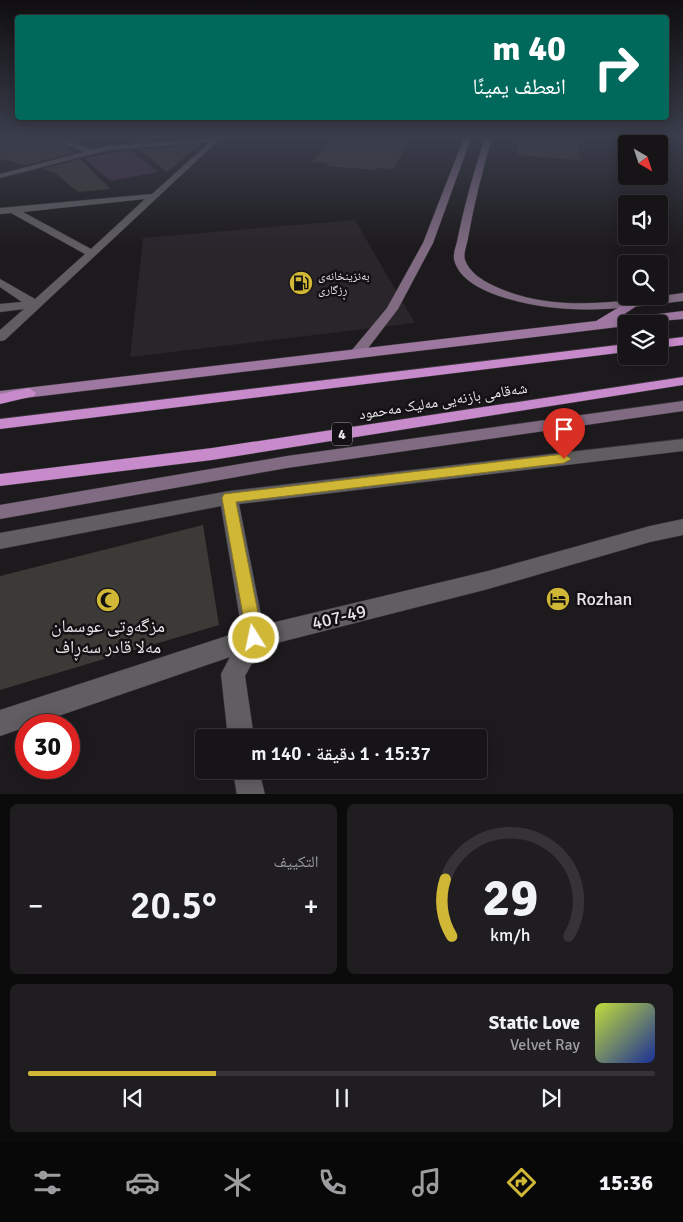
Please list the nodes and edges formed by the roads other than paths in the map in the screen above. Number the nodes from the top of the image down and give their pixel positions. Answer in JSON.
{"nodes":[{"id":1,"x":178,"y":175,"type":"edge"},
{"id":2,"x":454,"y":175,"type":"edge"},
{"id":3,"x":477,"y":175,"type":"edge"},
{"id":4,"x":154,"y":196,"type":"junction"},
{"id":5,"x":13,"y":210,"type":"junction"},
{"id":6,"x":0,"y":211,"type":"edge"},
{"id":7,"x":91,"y":253,"type":"junction"},
{"id":8,"x":0,"y":282,"type":"edge"},
{"id":9,"x":683,"y":297,"type":"edge"},
{"id":10,"x":668,"y":299,"type":"edge"},
{"id":11,"x":34,"y":304,"type":"junction"},
{"id":12,"x":621,"y":305,"type":"edge"},
{"id":13,"x":629,"y":305,"type":"edge"},
{"id":14,"x":0,"y":308,"type":"edge"},
{"id":15,"x":683,"y":315,"type":"edge"},
{"id":16,"x":599,"y":325,"type":"junction"},
{"id":17,"x":0,"y":337,"type":"edge"},
{"id":18,"x":683,"y":341,"type":"edge"},
{"id":19,"x":668,"y":343,"type":"edge"},
{"id":20,"x":618,"y":349,"type":"edge"},
{"id":21,"x":357,"y":353,"type":"junction"},
{"id":22,"x":683,"y":382,"type":"edge"},
{"id":23,"x":29,"y":393,"type":"joint"},
{"id":24,"x":0,"y":397,"type":"edge"},
{"id":25,"x":683,"y":406,"type":"edge"},
{"id":26,"x":0,"y":424,"type":"edge"},
{"id":27,"x":683,"y":445,"type":"edge"},
{"id":28,"x":2,"y":480,"type":"edge"},
{"id":29,"x":228,"y":498,"type":"junction"},
{"id":30,"x":0,"y":512,"type":"edge"},
{"id":31,"x":683,"y":527,"type":"edge"},
{"id":32,"x":0,"y":541,"type":"edge"},
{"id":33,"x":254,"y":638,"type":"junction"},
{"id":34,"x":0,"y":723,"type":"edge"},
{"id":35,"x":240,"y":729,"type":"edge"},
{"id":36,"x":248,"y":779,"type":"edge"},
{"id":37,"x":251,"y":794,"type":"edge"}],
"edges":[{"from":1,"to":4,"type":"street"},
{"from":2,"to":21,"type":"street"},
{"from":3,"to":12,"type":"street"},
{"from":4,"to":5,"type":"street"},
{"from":4,"to":7,"type":"street"},
{"from":5,"to":6,"type":"street"},
{"from":5,"to":7,"type":"street"},
{"from":7,"to":11,"type":"street"},
{"from":8,"to":11,"type":"street"},
{"from":9,"to":10,"type":"street"},
{"from":11,"to":14,"type":"street"},
{"from":11,"to":17,"type":"street"},
{"from":13,"to":16,"type":"main road"},
{"from":15,"to":16,"type":"main road"},
{"from":16,"to":21,"type":"main road"},
{"from":18,"to":19,"type":"highway"},
{"from":20,"to":26,"type":"highway","name":"شەقامی بازنەیی مەلیک مەحمود"},
{"from":21,"to":23,"type":"main road"},
{"from":22,"to":28,"type":"highway","name":"شەقامی بازنەیی مەلیک مەحمود","number":"4"},
{"from":23,"to":24,"type":"highway"},
{"from":25,"to":30,"type":"street"},
{"from":27,"to":29,"type":"street"},
{"from":29,"to":32,"type":"street"},
{"from":29,"to":33,"type":"street"},
{"from":31,"to":33,"type":"street","name":"407-49"},
{"from":33,"to":34,"type":"street","name":"407-49"},
{"from":33,"to":35,"type":"street"},
{"from":36,"to":37,"type":"street"}]}
